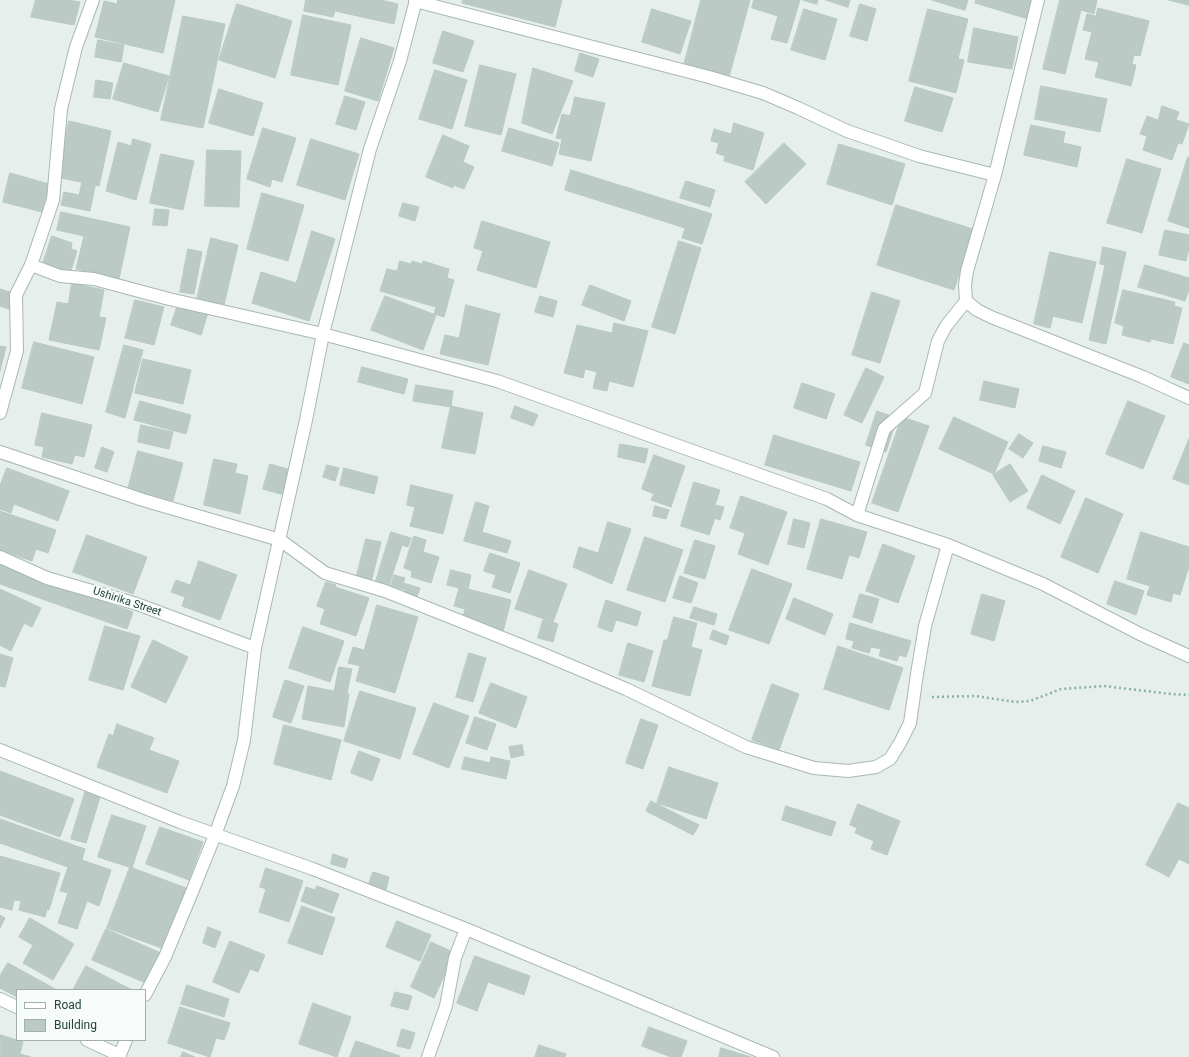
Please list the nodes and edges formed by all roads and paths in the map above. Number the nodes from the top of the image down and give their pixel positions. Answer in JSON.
{"nodes":[{"id":1,"x":93,"y":0,"type":"edge"},
{"id":2,"x":1038,"y":0,"type":"edge"},
{"id":3,"x":416,"y":1,"type":"edge"},
{"id":4,"x":994,"y":175,"type":"junction"},
{"id":5,"x":31,"y":265,"type":"junction"},
{"id":6,"x":966,"y":300,"type":"junction"},
{"id":7,"x":323,"y":334,"type":"junction"},
{"id":8,"x":1189,"y":398,"type":"edge"},
{"id":9,"x":0,"y":413,"type":"edge"},
{"id":10,"x":0,"y":452,"type":"edge"},
{"id":11,"x":857,"y":515,"type":"junction"},
{"id":12,"x":280,"y":540,"type":"junction"},
{"id":13,"x":948,"y":545,"type":"junction"},
{"id":14,"x":0,"y":557,"type":"edge"},
{"id":15,"x":255,"y":648,"type":"junction"},
{"id":16,"x":1189,"y":656,"type":"edge"},
{"id":17,"x":1189,"y":694,"type":"edge"},
{"id":18,"x":914,"y":698,"type":"junction"},
{"id":19,"x":0,"y":750,"type":"edge"},
{"id":20,"x":215,"y":835,"type":"junction"},
{"id":21,"x":466,"y":929,"type":"junction"},
{"id":22,"x":146,"y":993,"type":"edge"},
{"id":23,"x":0,"y":999,"type":"edge"},
{"id":24,"x":16,"y":1007,"type":"edge"},
{"id":25,"x":89,"y":1041,"type":"edge"},
{"id":26,"x":126,"y":1041,"type":"edge"},
{"id":27,"x":119,"y":1056,"type":"edge"},
{"id":28,"x":428,"y":1057,"type":"edge"},
{"id":29,"x":773,"y":1057,"type":"edge"}],
"edges":[{"from":1,"to":5,"type":"street"},
{"from":2,"to":4,"type":"street"},
{"from":3,"to":4,"type":"street"},
{"from":3,"to":7,"type":"street"},
{"from":4,"to":6,"type":"street"},
{"from":5,"to":7,"type":"street"},
{"from":5,"to":9,"type":"street"},
{"from":6,"to":8,"type":"street"},
{"from":6,"to":11,"type":"street"},
{"from":7,"to":11,"type":"street"},
{"from":7,"to":12,"type":"street"},
{"from":10,"to":12,"type":"street"},
{"from":11,"to":13,"type":"street"},
{"from":12,"to":15,"type":"street"},
{"from":12,"to":18,"type":"street"},
{"from":13,"to":16,"type":"street"},
{"from":13,"to":18,"type":"street"},
{"from":14,"to":15,"type":"street","name":"Ushirika Street"},
{"from":15,"to":20,"type":"street"},
{"from":17,"to":18,"type":"path"},
{"from":19,"to":20,"type":"street"},
{"from":20,"to":21,"type":"street"},
{"from":20,"to":22,"type":"street"},
{"from":21,"to":28,"type":"street"},
{"from":21,"to":29,"type":"street"},
{"from":23,"to":24,"type":"street"},
{"from":25,"to":27,"type":"street"},
{"from":26,"to":27,"type":"street"}]}
